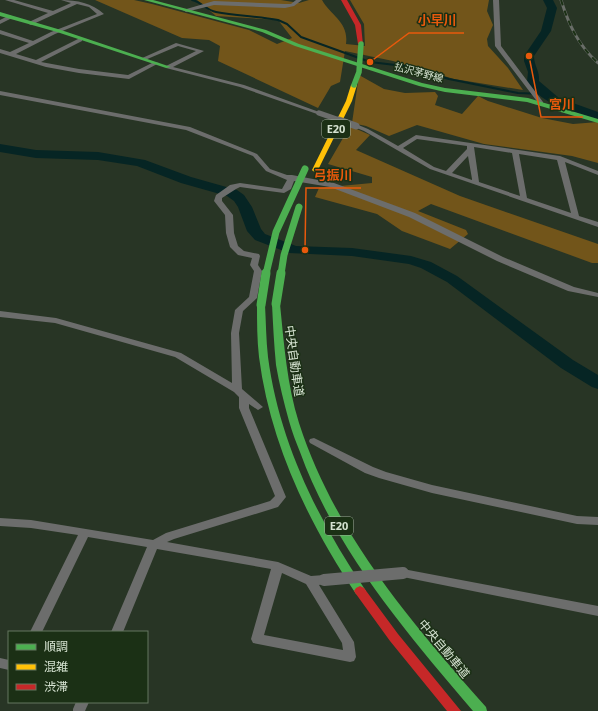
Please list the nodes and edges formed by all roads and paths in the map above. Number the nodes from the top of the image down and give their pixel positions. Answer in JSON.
{"nodes":[{"id":1,"x":8,"y":0,"type":"edge"},
{"id":2,"x":64,"y":0,"type":"edge"},
{"id":3,"x":147,"y":0,"type":"edge"},
{"id":4,"x":299,"y":0,"type":"edge"},
{"id":5,"x":334,"y":0,"type":"edge"},
{"id":6,"x":344,"y":0,"type":"edge"},
{"id":7,"x":496,"y":0,"type":"edge"},
{"id":8,"x":77,"y":1,"type":"edge"},
{"id":9,"x":186,"y":10,"type":"junction"},
{"id":10,"x":53,"y":13,"type":"junction"},
{"id":11,"x":0,"y":14,"type":"edge"},
{"id":12,"x":10,"y":17,"type":"junction"},
{"id":13,"x":0,"y":22,"type":"edge"},
{"id":14,"x":31,"y":23,"type":"junction"},
{"id":15,"x":59,"y":31,"type":"junction"},
{"id":16,"x":0,"y":32,"type":"edge"},
{"id":17,"x":80,"y":40,"type":"junction"},
{"id":18,"x":34,"y":43,"type":"junction"},
{"id":19,"x":357,"y":43,"type":"junction"},
{"id":20,"x":0,"y":51,"type":"edge"},
{"id":21,"x":11,"y":54,"type":"junction"},
{"id":22,"x":143,"y":59,"type":"junction"},
{"id":23,"x":36,"y":62,"type":"junction"},
{"id":24,"x":156,"y":63,"type":"junction"},
{"id":25,"x":168,"y":67,"type":"junction"},
{"id":26,"x":349,"y":80,"type":"junction"},
{"id":27,"x":0,"y":93,"type":"edge"},
{"id":28,"x":541,"y":103,"type":"junction"},
{"id":29,"x":598,"y":121,"type":"edge"},
{"id":30,"x":598,"y":128,"type":"edge"},
{"id":31,"x":471,"y":148,"type":"junction"},
{"id":32,"x":397,"y":149,"type":"junction"},
{"id":33,"x":515,"y":152,"type":"junction"},
{"id":34,"x":560,"y":158,"type":"junction"},
{"id":35,"x":448,"y":173,"type":"junction"},
{"id":36,"x":598,"y":173,"type":"edge"},
{"id":37,"x":292,"y":178,"type":"junction"},
{"id":38,"x":475,"y":183,"type":"junction"},
{"id":39,"x":524,"y":200,"type":"junction"},
{"id":40,"x":576,"y":217,"type":"junction"},
{"id":41,"x":598,"y":225,"type":"edge"},
{"id":42,"x":598,"y":295,"type":"edge"},
{"id":43,"x":0,"y":314,"type":"edge"},
{"id":44,"x":240,"y":393,"type":"junction"},
{"id":45,"x":258,"y":407,"type":"dead end"},
{"id":46,"x":314,"y":441,"type":"dead end"},
{"id":47,"x":598,"y":521,"type":"edge"},
{"id":48,"x":0,"y":522,"type":"edge"},
{"id":49,"x":84,"y":532,"type":"junction"},
{"id":50,"x":154,"y":544,"type":"junction"},
{"id":51,"x":278,"y":566,"type":"junction"},
{"id":52,"x":310,"y":581,"type":"junction"},
{"id":53,"x":598,"y":611,"type":"edge"},
{"id":54,"x":36,"y":631,"type":"edge"},
{"id":55,"x":117,"y":631,"type":"edge"},
{"id":56,"x":454,"y":711,"type":"edge"},
{"id":57,"x":481,"y":711,"type":"edge"}],
"edges":[{"from":1,"to":10,"type":"street"},
{"from":2,"to":8,"type":"street"},
{"from":3,"to":9,"type":"main road","name":"払沢茅野線"},
{"from":4,"to":9,"type":"street"},
{"from":5,"to":19,"type":"main road","name":"中央自動車道","number":"E20"},
{"from":6,"to":19,"type":"main road","name":"中央自動車道","number":"E20"},
{"from":7,"to":28,"type":"street"},
{"from":8,"to":10,"type":"street"},
{"from":8,"to":15,"type":"street"},
{"from":9,"to":28,"type":"main road","name":"払沢茅野線"},
{"from":10,"to":14,"type":"street"},
{"from":11,"to":12,"type":"main road"},
{"from":12,"to":13,"type":"street"},
{"from":12,"to":14,"type":"main road"},
{"from":14,"to":15,"type":"main road"},
{"from":15,"to":17,"type":"main road"},
{"from":15,"to":18,"type":"street"},
{"from":16,"to":18,"type":"street"},
{"from":17,"to":22,"type":"main road"},
{"from":17,"to":23,"type":"street"},
{"from":18,"to":21,"type":"street"},
{"from":19,"to":26,"type":"main road","name":"中央自動車道","number":"E20"},
{"from":19,"to":26,"type":"main road","name":"中央自動車道","number":"E20","bridge":true},
{"from":20,"to":21,"type":"street"},
{"from":21,"to":23,"type":"street"},
{"from":22,"to":24,"type":"main road"},
{"from":22,"to":25,"type":"street"},
{"from":23,"to":24,"type":"street"},
{"from":24,"to":25,"type":"main road"},
{"from":25,"to":32,"type":"street","bridge":true},
{"from":26,"to":56,"type":"main road","name":"中央自動車道","number":"E20","bridge":true},
{"from":26,"to":57,"type":"main road","name":"中央自動車道","number":"E20","bridge":true},
{"from":27,"to":37,"type":"street"},
{"from":28,"to":29,"type":"main road","name":"払沢茅野線"},
{"from":28,"to":30,"type":"main road"},
{"from":31,"to":32,"type":"street"},
{"from":31,"to":33,"type":"street"},
{"from":31,"to":35,"type":"street"},
{"from":31,"to":38,"type":"street"},
{"from":32,"to":35,"type":"street"},
{"from":33,"to":34,"type":"street"},
{"from":33,"to":39,"type":"street"},
{"from":34,"to":36,"type":"street"},
{"from":34,"to":40,"type":"street"},
{"from":35,"to":38,"type":"street"},
{"from":37,"to":42,"type":"street"},
{"from":37,"to":44,"type":"street"},
{"from":38,"to":39,"type":"street"},
{"from":39,"to":40,"type":"street"},
{"from":40,"to":41,"type":"street"},
{"from":43,"to":44,"type":"street"},
{"from":44,"to":45,"type":"street"},
{"from":44,"to":50,"type":"street"},
{"from":46,"to":47,"type":"street"},
{"from":48,"to":49,"type":"street"},
{"from":49,"to":50,"type":"street"},
{"from":49,"to":54,"type":"street"},
{"from":50,"to":51,"type":"street"},
{"from":50,"to":55,"type":"street"},
{"from":51,"to":52,"type":"street"},
{"from":51,"to":52,"type":"street"},
{"from":52,"to":53,"type":"street","bridge":true}]}
